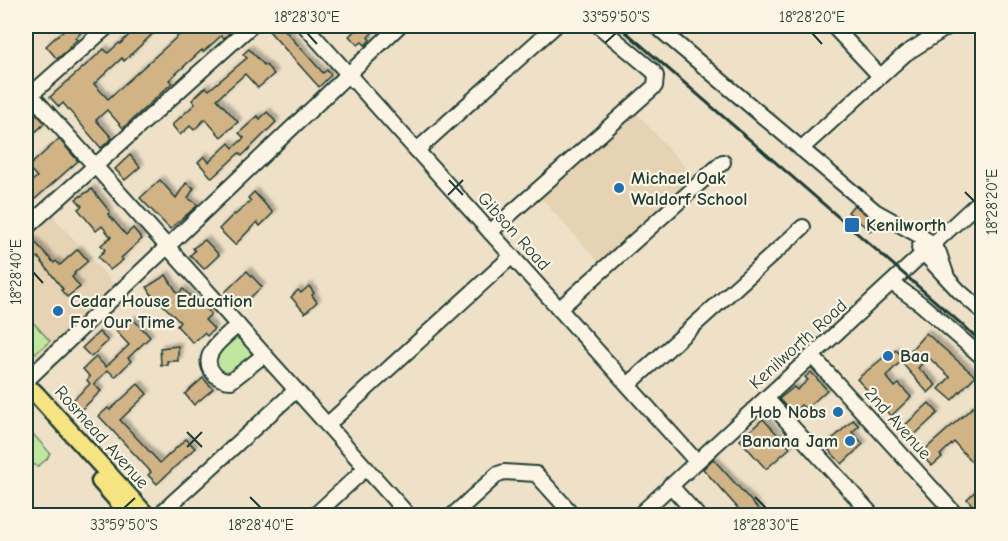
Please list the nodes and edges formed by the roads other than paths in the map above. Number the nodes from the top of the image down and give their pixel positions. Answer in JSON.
{"nodes":[{"id":1,"x":108,"y":26,"type":"edge"},
{"id":2,"x":251,"y":26,"type":"edge"},
{"id":3,"x":305,"y":26,"type":"edge"},
{"id":4,"x":399,"y":26,"type":"edge"},
{"id":5,"x":555,"y":26,"type":"edge"},
{"id":6,"x":599,"y":26,"type":"edge"},
{"id":7,"x":656,"y":26,"type":"edge"},
{"id":8,"x":679,"y":26,"type":"edge"},
{"id":9,"x":833,"y":26,"type":"edge"},
{"id":10,"x":949,"y":26,"type":"edge"},
{"id":11,"x":668,"y":36,"type":"junction"},
{"id":12,"x":349,"y":74,"type":"junction"},
{"id":13,"x":880,"y":76,"type":"junction"},
{"id":14,"x":27,"y":94,"type":"edge"},
{"id":15,"x":801,"y":149,"type":"junction"},
{"id":16,"x":417,"y":150,"type":"junction"},
{"id":17,"x":723,"y":162,"type":"dead end"},
{"id":18,"x":94,"y":165,"type":"junction"},
{"id":19,"x":982,"y":199,"type":"edge"},
{"id":20,"x":803,"y":227,"type":"dead end"},
{"id":21,"x":26,"y":228,"type":"edge"},
{"id":22,"x":490,"y":232,"type":"junction"},
{"id":23,"x":167,"y":246,"type":"junction"},
{"id":24,"x":928,"y":249,"type":"junction"},
{"id":25,"x":512,"y":256,"type":"junction"},
{"id":26,"x":892,"y":283,"type":"junction"},
{"id":27,"x":559,"y":309,"type":"junction"},
{"id":28,"x":982,"y":311,"type":"edge"},
{"id":29,"x":238,"y":326,"type":"junction"},
{"id":30,"x":264,"y":355,"type":"junction"},
{"id":31,"x":812,"y":356,"type":"junction"},
{"id":32,"x":982,"y":357,"type":"edge"},
{"id":33,"x":26,"y":381,"type":"edge"},
{"id":34,"x":628,"y":385,"type":"junction"},
{"id":35,"x":26,"y":389,"type":"edge"},
{"id":36,"x":296,"y":390,"type":"junction"},
{"id":37,"x":26,"y":398,"type":"edge"},
{"id":38,"x":766,"y":398,"type":"junction"},
{"id":39,"x":327,"y":425,"type":"junction"},
{"id":40,"x":696,"y":460,"type":"junction"},
{"id":41,"x":366,"y":468,"type":"junction"},
{"id":42,"x":670,"y":485,"type":"junction"},
{"id":43,"x":131,"y":516,"type":"edge"},
{"id":44,"x":147,"y":516,"type":"edge"},
{"id":45,"x":158,"y":516,"type":"edge"},
{"id":46,"x":314,"y":516,"type":"edge"},
{"id":47,"x":410,"y":516,"type":"edge"},
{"id":48,"x":452,"y":516,"type":"edge"},
{"id":49,"x":574,"y":516,"type":"edge"},
{"id":50,"x":638,"y":516,"type":"edge"},
{"id":51,"x":698,"y":516,"type":"edge"},
{"id":52,"x":873,"y":516,"type":"edge"},
{"id":53,"x":957,"y":516,"type":"edge"}],
"edges":[{"from":1,"to":14,"type":"street"},
{"from":2,"to":18,"type":"street"},
{"from":3,"to":12,"type":"street","name":"Gibson Road"},
{"from":4,"to":12,"type":"street"},
{"from":5,"to":16,"type":"street"},
{"from":6,"to":22,"type":"street"},
{"from":7,"to":11,"type":"street"},
{"from":8,"to":11,"type":"street"},
{"from":9,"to":13,"type":"street"},
{"from":10,"to":13,"type":"street"},
{"from":11,"to":15,"type":"street"},
{"from":12,"to":16,"type":"street","name":"Gibson Road"},
{"from":12,"to":23,"type":"street"},
{"from":13,"to":15,"type":"street"},
{"from":14,"to":18,"type":"street"},
{"from":15,"to":24,"type":"street"},
{"from":16,"to":22,"type":"street","name":"Gibson Road"},
{"from":17,"to":27,"type":"street"},
{"from":18,"to":21,"type":"street"},
{"from":18,"to":23,"type":"street"},
{"from":19,"to":24,"type":"street","name":"Kenilworth Road"},
{"from":20,"to":34,"type":"street"},
{"from":22,"to":25,"type":"street","name":"Gibson Road"},
{"from":23,"to":29,"type":"street"},
{"from":23,"to":33,"type":"street"},
{"from":24,"to":26,"type":"street","name":"Kenilworth Road"},
{"from":24,"to":28,"type":"street"},
{"from":25,"to":27,"type":"street","name":"Gibson Road"},
{"from":25,"to":39,"type":"street"},
{"from":26,"to":31,"type":"street","name":"Kenilworth Road"},
{"from":26,"to":32,"type":"street"},
{"from":27,"to":34,"type":"street","name":"Gibson Road"},
{"from":29,"to":30,"type":"street"},
{"from":29,"to":30,"type":"street"},
{"from":30,"to":36,"type":"street"},
{"from":31,"to":38,"type":"street","name":"Kenilworth Road"},
{"from":31,"to":53,"type":"street","name":"2nd Avenue"},
{"from":34,"to":40,"type":"street","name":"Gibson Road"},
{"from":35,"to":44,"type":"main road","name":"Rosmead Avenue"},
{"from":36,"to":39,"type":"street"},
{"from":36,"to":45,"type":"street"},
{"from":37,"to":43,"type":"main road","name":"Rosmead Avenue"},
{"from":38,"to":40,"type":"street","name":"Kenilworth Road"},
{"from":38,"to":52,"type":"street"},
{"from":39,"to":41,"type":"street"},
{"from":40,"to":42,"type":"street","name":"Kenilworth Road"},
{"from":41,"to":46,"type":"street"},
{"from":41,"to":47,"type":"street"},
{"from":42,"to":50,"type":"street","name":"Kenilworth Road"},
{"from":42,"to":51,"type":"street"},
{"from":48,"to":49,"type":"street"}]}
